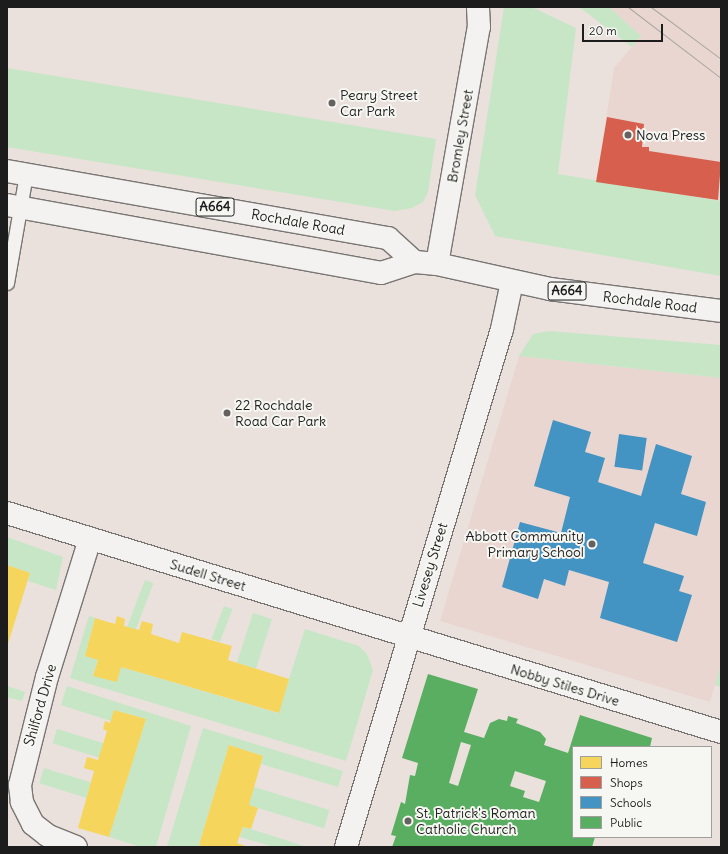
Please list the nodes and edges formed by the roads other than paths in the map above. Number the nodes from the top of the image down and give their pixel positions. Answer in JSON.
{"nodes":[{"id":1,"x":478,"y":7,"type":"edge"},
{"id":2,"x":16,"y":173,"type":"edge"},
{"id":3,"x":14,"y":206,"type":"edge"},
{"id":4,"x":415,"y":262,"type":"junction"},
{"id":5,"x":437,"y":264,"type":"junction"},
{"id":6,"x":512,"y":282,"type":"junction"},
{"id":7,"x":7,"y":283,"type":"edge"},
{"id":8,"x":721,"y":311,"type":"edge"},
{"id":9,"x":7,"y":513,"type":"edge"},
{"id":10,"x":90,"y":539,"type":"junction"},
{"id":11,"x":408,"y":637,"type":"junction"},
{"id":12,"x":721,"y":732,"type":"edge"},
{"id":13,"x":76,"y":847,"type":"edge"},
{"id":14,"x":346,"y":847,"type":"edge"}],
"edges":[{"from":1,"to":5,"type":"main road","name":"Bromley Street"},
{"from":2,"to":3,"type":"lane"},
{"from":2,"to":4,"type":"main road","name":"Rochdale Road","number":"A664"},
{"from":3,"to":4,"type":"main road","name":"Rochdale Road","number":"A664"},
{"from":3,"to":7,"type":"lane"},
{"from":4,"to":5,"type":"main road","name":"Rochdale Road","number":"A664"},
{"from":5,"to":6,"type":"main road","name":"Rochdale Road","number":"A664"},
{"from":6,"to":8,"type":"main road","name":"Rochdale Road","number":"A664"},
{"from":6,"to":11,"type":"main road","name":"Livesey Street"},
{"from":9,"to":10,"type":"main road","name":"Sudell Street"},
{"from":10,"to":11,"type":"main road","name":"Sudell Street"},
{"from":10,"to":13,"type":"main road","name":"Shilford Drive"},
{"from":11,"to":12,"type":"main road","name":"Nobby Stiles Drive"},
{"from":11,"to":14,"type":"main road","name":"Livesey Street"}]}
